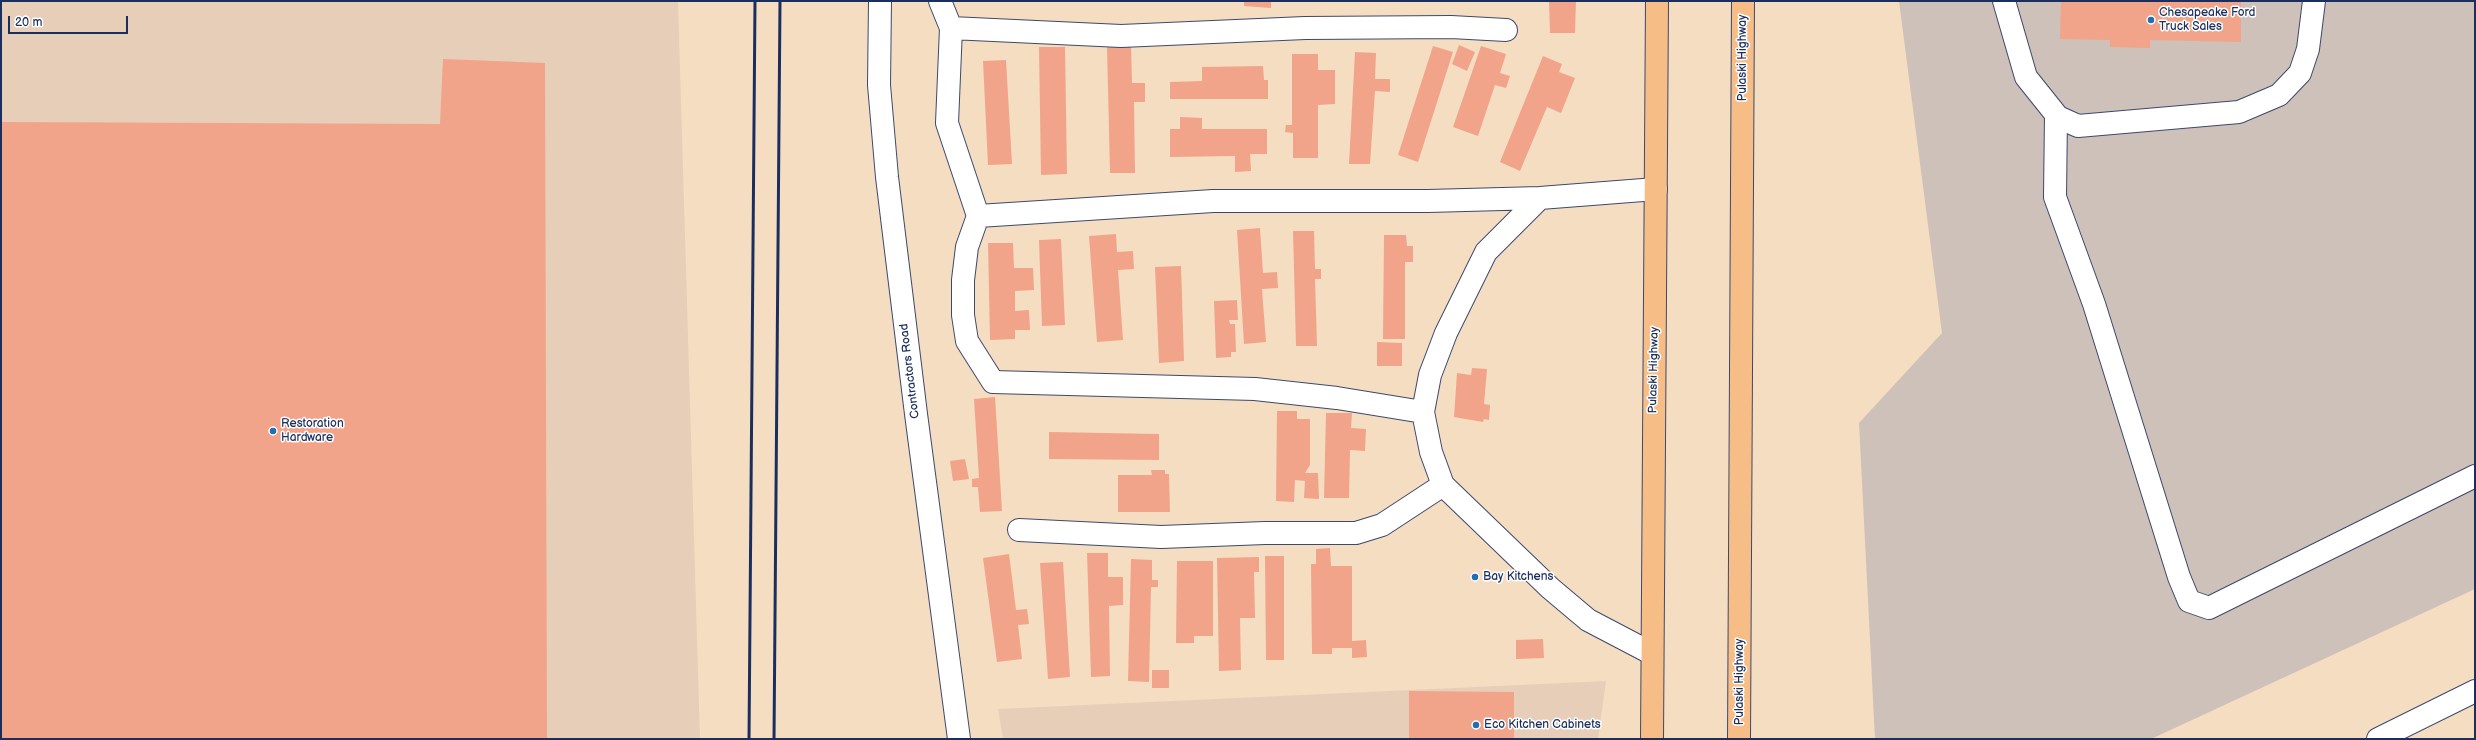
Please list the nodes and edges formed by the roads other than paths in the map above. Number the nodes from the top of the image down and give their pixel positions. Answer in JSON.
{"nodes":[{"id":1,"x":880,"y":1,"type":"edge"},
{"id":2,"x":940,"y":1,"type":"edge"},
{"id":3,"x":1657,"y":1,"type":"edge"},
{"id":4,"x":1743,"y":1,"type":"edge"},
{"id":5,"x":2004,"y":1,"type":"edge"},
{"id":6,"x":2314,"y":1,"type":"edge"},
{"id":7,"x":951,"y":28,"type":"junction"},
{"id":8,"x":1506,"y":30,"type":"dead end"},
{"id":9,"x":2056,"y":115,"type":"junction"},
{"id":10,"x":1656,"y":189,"type":"junction"},
{"id":11,"x":1540,"y":198,"type":"junction"},
{"id":12,"x":978,"y":216,"type":"junction"},
{"id":13,"x":1423,"y":412,"type":"junction"},
{"id":14,"x":2475,"y":476,"type":"edge"},
{"id":15,"x":1442,"y":485,"type":"junction"},
{"id":16,"x":1019,"y":530,"type":"dead end"},
{"id":17,"x":1651,"y":658,"type":"junction"},
{"id":18,"x":2475,"y":691,"type":"edge"},
{"id":19,"x":959,"y":739,"type":"edge"},
{"id":20,"x":1640,"y":739,"type":"edge"},
{"id":21,"x":1652,"y":739,"type":"edge"},
{"id":22,"x":1740,"y":739,"type":"edge"},
{"id":23,"x":2378,"y":739,"type":"edge"}],
"edges":[{"from":1,"to":19,"type":"street","name":"Contractors Road"},
{"from":2,"to":7,"type":"street"},
{"from":3,"to":10,"type":"highway","name":"Pulaski Highway"},
{"from":4,"to":22,"type":"highway","name":"Pulaski Highway"},
{"from":5,"to":9,"type":"street"},
{"from":6,"to":9,"type":"street"},
{"from":7,"to":8,"type":"street"},
{"from":7,"to":12,"type":"street"},
{"from":9,"to":14,"type":"street"},
{"from":10,"to":11,"type":"street"},
{"from":10,"to":17,"type":"highway","name":"Pulaski Highway"},
{"from":11,"to":12,"type":"street"},
{"from":11,"to":13,"type":"street"},
{"from":12,"to":13,"type":"street"},
{"from":13,"to":15,"type":"street"},
{"from":15,"to":16,"type":"street"},
{"from":15,"to":17,"type":"street"},
{"from":17,"to":20,"type":"highway"},
{"from":17,"to":21,"type":"highway","name":"Pulaski Highway"},
{"from":18,"to":23,"type":"street"}]}
